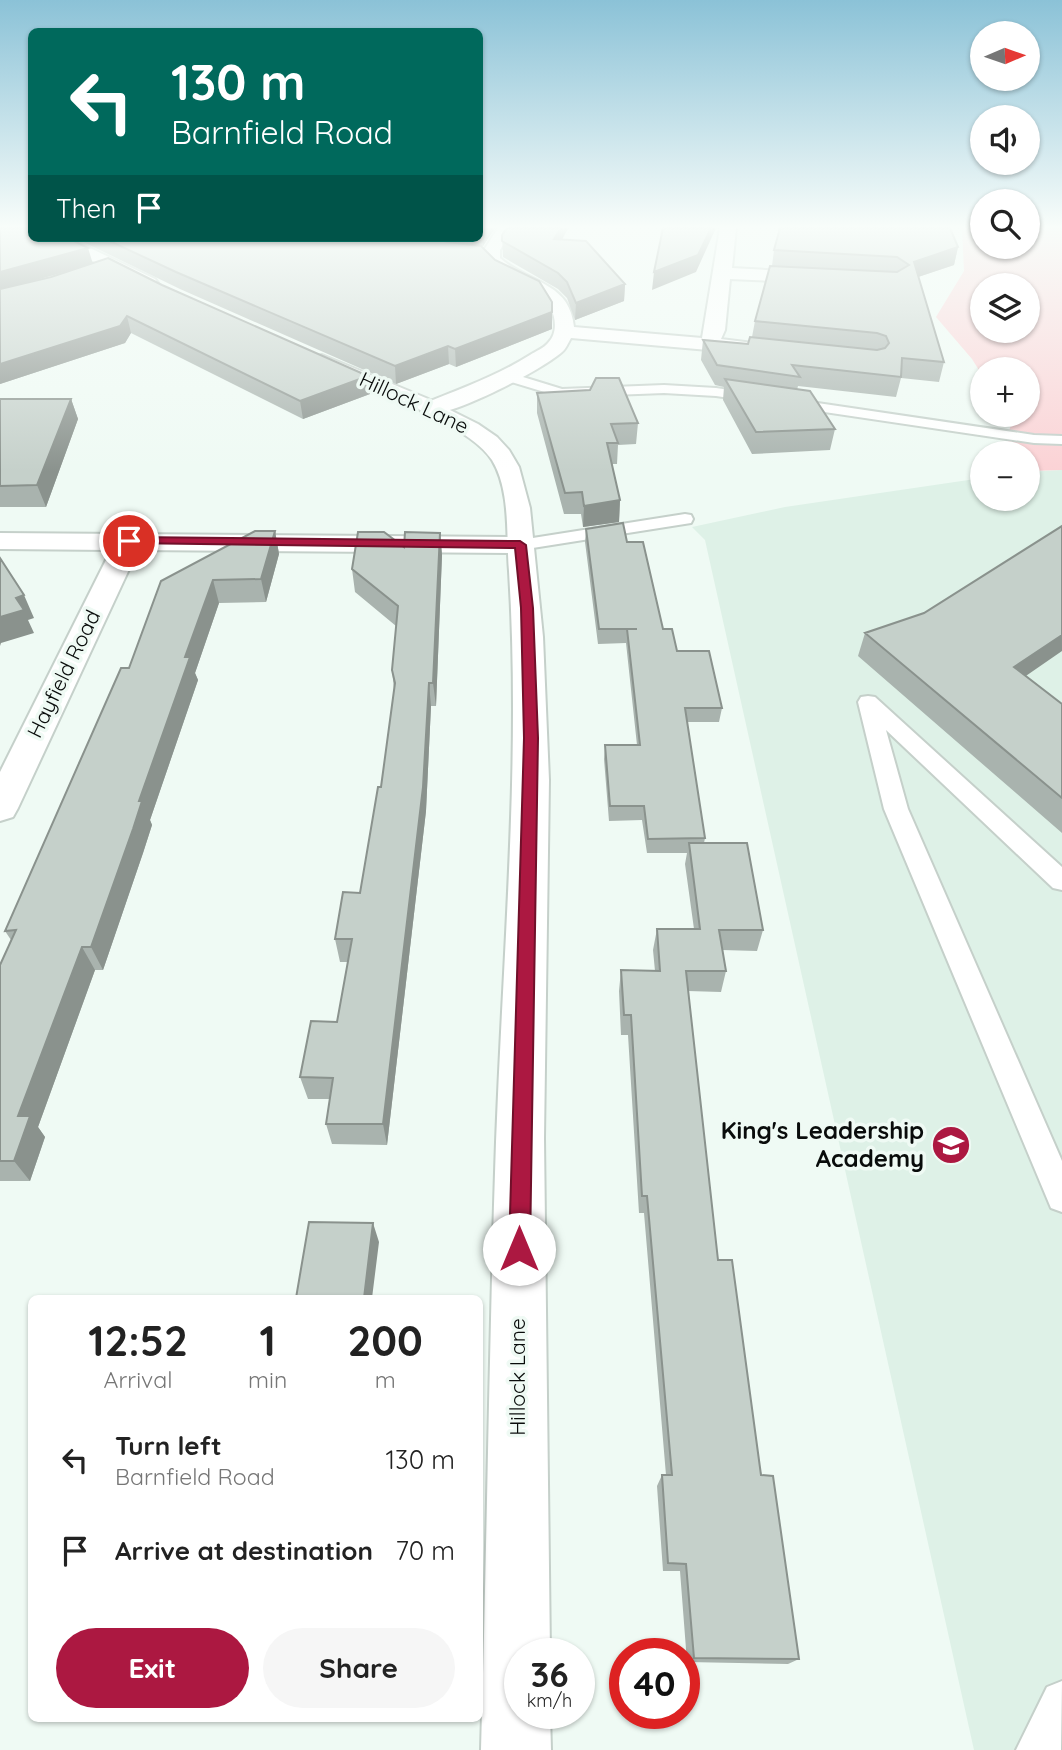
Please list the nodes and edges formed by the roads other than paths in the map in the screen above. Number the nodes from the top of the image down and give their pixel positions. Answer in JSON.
{"nodes":[{"id":1,"x":560,"y":310,"type":"edge"},
{"id":2,"x":717,"y":310,"type":"edge"},
{"id":3,"x":565,"y":331,"type":"junction"},
{"id":4,"x":709,"y":344,"type":"junction"},
{"id":5,"x":777,"y":351,"type":"edge"},
{"id":6,"x":308,"y":355,"type":"edge"},
{"id":7,"x":510,"y":377,"type":"junction"},
{"id":8,"x":431,"y":410,"type":"junction"},
{"id":9,"x":1062,"y":440,"type":"edge"},
{"id":10,"x":685,"y":519,"type":"dead end"},
{"id":11,"x":0,"y":541,"type":"edge"},
{"id":12,"x":129,"y":541,"type":"junction"},
{"id":13,"x":520,"y":545,"type":"junction"},
{"id":14,"x":0,"y":808,"type":"edge"},
{"id":15,"x":1062,"y":881,"type":"edge"},
{"id":16,"x":1062,"y":1197,"type":"edge"},
{"id":17,"x":1062,"y":1702,"type":"edge"},
{"id":18,"x":516,"y":1750,"type":"edge"},
{"id":19,"x":1038,"y":1750,"type":"edge"}],
"edges":[{"from":1,"to":3,"type":"street"},
{"from":2,"to":4,"type":"street"},
{"from":3,"to":4,"type":"street"},
{"from":3,"to":7,"type":"street"},
{"from":4,"to":5,"type":"street"},
{"from":6,"to":8,"type":"street","name":"Hillock Lane"},
{"from":7,"to":8,"type":"street"},
{"from":7,"to":9,"type":"lane"},
{"from":8,"to":13,"type":"street","name":"Hillock Lane"},
{"from":10,"to":13,"type":"lane"},
{"from":11,"to":12,"type":"street"},
{"from":12,"to":13,"type":"street"},
{"from":12,"to":14,"type":"street","name":"Hayfield Road"},
{"from":13,"to":18,"type":"street","name":"Hillock Lane"},
{"from":15,"to":16,"type":"lane"},
{"from":17,"to":19,"type":"lane"}]}
